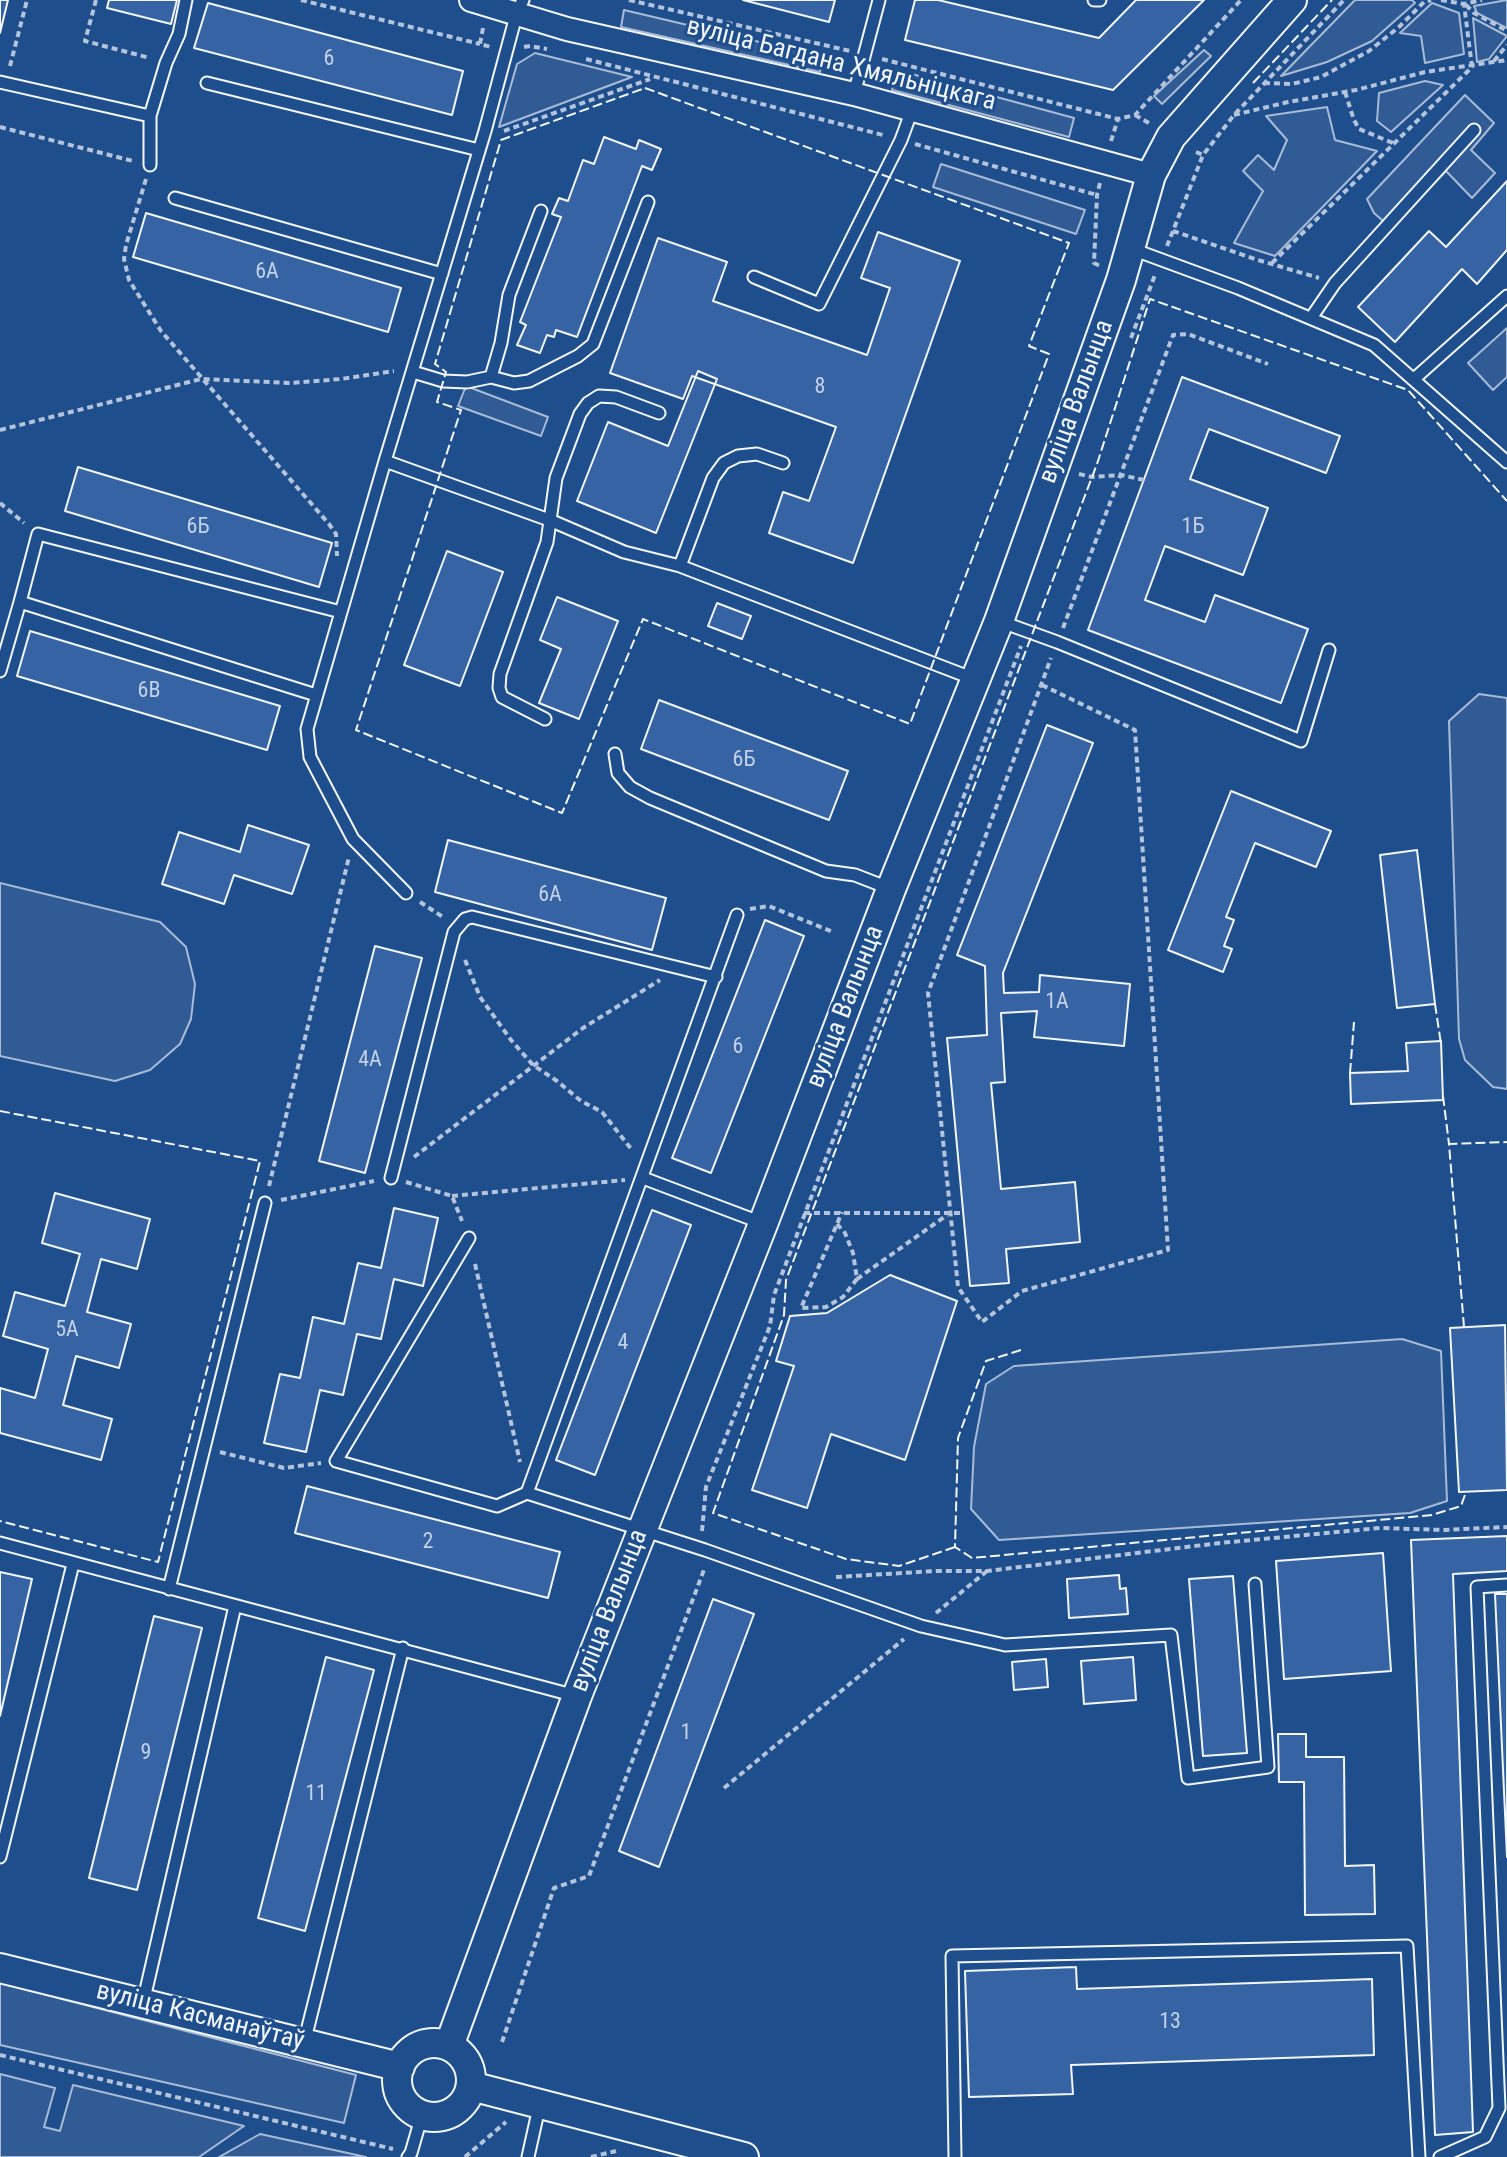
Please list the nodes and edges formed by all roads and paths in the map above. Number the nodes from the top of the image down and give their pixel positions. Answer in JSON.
{"nodes":[{"id":1,"x":27,"y":0,"type":"edge"},
{"id":2,"x":96,"y":0,"type":"edge"},
{"id":3,"x":186,"y":0,"type":"edge"},
{"id":4,"x":301,"y":0,"type":"edge"},
{"id":5,"x":629,"y":0,"type":"edge"},
{"id":6,"x":879,"y":0,"type":"edge"},
{"id":7,"x":1094,"y":0,"type":"edge"},
{"id":8,"x":1100,"y":0,"type":"edge"},
{"id":9,"x":1241,"y":0,"type":"edge"},
{"id":10,"x":1292,"y":0,"type":"edge"},
{"id":11,"x":1344,"y":0,"type":"edge"},
{"id":12,"x":1431,"y":0,"type":"edge"},
{"id":13,"x":1441,"y":0,"type":"edge"},
{"id":14,"x":1482,"y":0,"type":"edge"},
{"id":15,"x":1423,"y":1,"type":"edge"},
{"id":16,"x":1464,"y":4,"type":"junction"},
{"id":17,"x":520,"y":6,"type":"edge"},
{"id":18,"x":478,"y":9,"type":"edge"},
{"id":19,"x":1507,"y":31,"type":"edge"},
{"id":20,"x":480,"y":44,"type":"junction"},
{"id":21,"x":1507,"y":45,"type":"edge"},
{"id":22,"x":498,"y":49,"type":"dead end"},
{"id":23,"x":560,"y":52,"type":"dead end"},
{"id":24,"x":515,"y":53,"type":"dead end"},
{"id":25,"x":865,"y":55,"type":"junction"},
{"id":26,"x":576,"y":56,"type":"dead end"},
{"id":27,"x":1507,"y":60,"type":"edge"},
{"id":28,"x":166,"y":63,"type":"junction"},
{"id":29,"x":1492,"y":63,"type":"junction"},
{"id":30,"x":1472,"y":67,"type":"junction"},
{"id":31,"x":652,"y":78,"type":"junction"},
{"id":32,"x":3,"y":83,"type":"edge"},
{"id":33,"x":207,"y":83,"type":"dead end"},
{"id":34,"x":1264,"y":83,"type":"junction"},
{"id":35,"x":1345,"y":92,"type":"junction"},
{"id":36,"x":854,"y":94,"type":"junction"},
{"id":37,"x":912,"y":110,"type":"junction"},
{"id":38,"x":1135,"y":115,"type":"junction"},
{"id":39,"x":1234,"y":115,"type":"junction"},
{"id":40,"x":150,"y":116,"type":"junction"},
{"id":41,"x":1118,"y":119,"type":"junction"},
{"id":42,"x":1149,"y":123,"type":"dead end"},
{"id":43,"x":0,"y":127,"type":"edge"},
{"id":44,"x":1474,"y":130,"type":"dead end"},
{"id":45,"x":494,"y":135,"type":"dead end"},
{"id":46,"x":901,"y":140,"type":"junction"},
{"id":47,"x":1393,"y":143,"type":"junction"},
{"id":48,"x":1111,"y":144,"type":"dead end"},
{"id":49,"x":479,"y":150,"type":"junction"},
{"id":50,"x":1196,"y":152,"type":"dead end"},
{"id":51,"x":1203,"y":155,"type":"junction"},
{"id":52,"x":150,"y":165,"type":"junction"},
{"id":53,"x":1151,"y":175,"type":"junction"},
{"id":54,"x":1101,"y":179,"type":"dead end"},
{"id":55,"x":1097,"y":195,"type":"junction"},
{"id":56,"x":175,"y":198,"type":"dead end"},
{"id":57,"x":648,"y":202,"type":"dead end"},
{"id":58,"x":541,"y":211,"type":"dead end"},
{"id":59,"x":1173,"y":231,"type":"junction"},
{"id":60,"x":1132,"y":249,"type":"junction"},
{"id":61,"x":1166,"y":249,"type":"dead end"},
{"id":62,"x":1272,"y":263,"type":"junction"},
{"id":63,"x":1102,"y":267,"type":"dead end"},
{"id":64,"x":442,"y":274,"type":"junction"},
{"id":65,"x":1156,"y":274,"type":"dead end"},
{"id":66,"x":754,"y":277,"type":"dead end"},
{"id":67,"x":1335,"y":283,"type":"junction"},
{"id":68,"x":1507,"y":296,"type":"edge"},
{"id":69,"x":1311,"y":318,"type":"junction"},
{"id":70,"x":1128,"y":343,"type":"dead end"},
{"id":71,"x":1268,"y":364,"type":"dead end"},
{"id":72,"x":413,"y":372,"type":"junction"},
{"id":73,"x":491,"y":377,"type":"junction"},
{"id":74,"x":201,"y":379,"type":"junction"},
{"id":75,"x":1414,"y":379,"type":"junction"},
{"id":76,"x":659,"y":413,"type":"dead end"},
{"id":77,"x":0,"y":430,"type":"edge"},
{"id":78,"x":385,"y":461,"type":"junction"},
{"id":79,"x":1507,"y":462,"type":"edge"},
{"id":80,"x":783,"y":463,"type":"dead end"},
{"id":81,"x":1121,"y":475,"type":"junction"},
{"id":82,"x":1144,"y":480,"type":"dead end"},
{"id":83,"x":1074,"y":487,"type":"dead end"},
{"id":84,"x":0,"y":503,"type":"edge"},
{"id":85,"x":552,"y":521,"type":"junction"},
{"id":86,"x":38,"y":534,"type":"junction"},
{"id":87,"x":337,"y":557,"type":"dead end"},
{"id":88,"x":680,"y":566,"type":"junction"},
{"id":89,"x":20,"y":602,"type":"junction"},
{"id":90,"x":341,"y":612,"type":"junction"},
{"id":91,"x":999,"y":621,"type":"junction"},
{"id":92,"x":1027,"y":632,"type":"junction"},
{"id":93,"x":1057,"y":642,"type":"junction"},
{"id":94,"x":1329,"y":650,"type":"dead end"},
{"id":95,"x":0,"y":671,"type":"edge"},
{"id":96,"x":975,"y":679,"type":"junction"},
{"id":97,"x":1042,"y":685,"type":"junction"},
{"id":98,"x":316,"y":695,"type":"junction"},
{"id":99,"x":545,"y":719,"type":"dead end"},
{"id":100,"x":615,"y":754,"type":"dead end"},
{"id":101,"x":353,"y":839,"type":"junction"},
{"id":102,"x":891,"y":889,"type":"junction"},
{"id":103,"x":406,"y":893,"type":"joint"},
{"id":104,"x":737,"y":915,"type":"joint"},
{"id":105,"x":454,"y":932,"type":"junction"},
{"id":106,"x":833,"y":932,"type":"dead end"},
{"id":107,"x":680,"y":967,"type":"junction"},
{"id":108,"x":716,"y":977,"type":"junction"},
{"id":109,"x":533,"y":1065,"type":"junction"},
{"id":110,"x":392,"y":1176,"type":"joint"},
{"id":111,"x":643,"y":1178,"type":"junction"},
{"id":112,"x":452,"y":1196,"type":"dead end"},
{"id":113,"x":265,"y":1203,"type":"joint"},
{"id":114,"x":842,"y":1212,"type":"junction"},
{"id":115,"x":804,"y":1213,"type":"junction"},
{"id":116,"x":963,"y":1213,"type":"dead end"},
{"id":117,"x":949,"y":1214,"type":"junction"},
{"id":118,"x":763,"y":1224,"type":"junction"},
{"id":119,"x":837,"y":1224,"type":"junction"},
{"id":120,"x":469,"y":1238,"type":"dead end"},
{"id":121,"x":857,"y":1279,"type":"junction"},
{"id":122,"x":204,"y":1448,"type":"junction"},
{"id":123,"x":336,"y":1461,"type":"junction"},
{"id":124,"x":527,"y":1493,"type":"junction"},
{"id":125,"x":1507,"y":1527,"type":"edge"},
{"id":126,"x":642,"y":1529,"type":"junction"},
{"id":127,"x":0,"y":1543,"type":"edge"},
{"id":128,"x":705,"y":1550,"type":"junction"},
{"id":129,"x":73,"y":1564,"type":"junction"},
{"id":130,"x":987,"y":1571,"type":"junction"},
{"id":131,"x":829,"y":1578,"type":"dead end"},
{"id":132,"x":1255,"y":1584,"type":"dead end"},
{"id":133,"x":1507,"y":1585,"type":"edge"},
{"id":134,"x":169,"y":1589,"type":"junction"},
{"id":135,"x":235,"y":1606,"type":"junction"},
{"id":136,"x":921,"y":1626,"type":"junction"},
{"id":137,"x":403,"y":1648,"type":"junction"},
{"id":138,"x":577,"y":1696,"type":"junction"},
{"id":139,"x":724,"y":1788,"type":"dead end"},
{"id":140,"x":0,"y":1857,"type":"edge"},
{"id":141,"x":0,"y":1968,"type":"edge"},
{"id":142,"x":143,"y":2003,"type":"junction"},
{"id":143,"x":502,"y":2042,"type":"dead end"},
{"id":144,"x":304,"y":2043,"type":"junction"},
{"id":145,"x":449,"y":2046,"type":"junction"},
{"id":146,"x":0,"y":2055,"type":"edge"},
{"id":147,"x":400,"y":2067,"type":"junction"},
{"id":148,"x":471,"y":2086,"type":"junction"},
{"id":149,"x":540,"y":2102,"type":"junction"},
{"id":150,"x":1503,"y":2107,"type":"edge"},
{"id":151,"x":422,"y":2115,"type":"junction"},
{"id":152,"x":510,"y":2118,"type":"dead end"},
{"id":153,"x":410,"y":2155,"type":"edge"},
{"id":154,"x":465,"y":2157,"type":"edge"},
{"id":155,"x":528,"y":2157,"type":"edge"},
{"id":156,"x":744,"y":2157,"type":"edge"},
{"id":157,"x":955,"y":2157,"type":"edge"},
{"id":158,"x":1419,"y":2157,"type":"edge"},
{"id":159,"x":1440,"y":2157,"type":"edge"}],
"edges":[{"from":1,"to":32,"type":"path"},
{"from":2,"to":28,"type":"path"},
{"from":3,"to":28,"type":"lane"},
{"from":4,"to":20,"type":"path"},
{"from":5,"to":25,"type":"path"},
{"from":6,"to":25,"type":"lane"},
{"from":7,"to":8,"type":"lane"},
{"from":9,"to":38,"type":"path"},
{"from":10,"to":53,"type":"street","name":"вуліца Валынца"},
{"from":11,"to":34,"type":"path"},
{"from":12,"to":15,"type":"path"},
{"from":13,"to":16,"type":"path"},
{"from":14,"to":16,"type":"path"},
{"from":15,"to":34,"type":"path"},
{"from":16,"to":19,"type":"path"},
{"from":16,"to":30,"type":"path"},
{"from":17,"to":18,"type":"street","name":"вуліца Багдана Хмяльніцкага"},
{"from":17,"to":36,"type":"street","name":"вуліца Багдана Хмяльніцкага"},
{"from":17,"to":49,"type":"lane"},
{"from":18,"to":20,"type":"path"},
{"from":20,"to":22,"type":"path"},
{"from":21,"to":29,"type":"path"},
{"from":23,"to":24,"type":"path"},
{"from":25,"to":36,"type":"lane"},
{"from":25,"to":41,"type":"path"},
{"from":26,"to":31,"type":"path"},
{"from":27,"to":29,"type":"path"},
{"from":28,"to":40,"type":"lane"},
{"from":29,"to":30,"type":"path"},
{"from":30,"to":35,"type":"path"},
{"from":30,"to":47,"type":"path"},
{"from":31,"to":45,"type":"path"},
{"from":31,"to":46,"type":"path"},
{"from":32,"to":40,"type":"lane"},
{"from":33,"to":49,"type":"lane"},
{"from":34,"to":39,"type":"path"},
{"from":35,"to":39,"type":"path"},
{"from":35,"to":47,"type":"path"},
{"from":36,"to":37,"type":"street","name":"вуліца Багдана Хмяльніцкага"},
{"from":37,"to":46,"type":"lane"},
{"from":37,"to":53,"type":"street","name":"вуліца Багдана Хмяльніцкага"},
{"from":38,"to":41,"type":"path"},
{"from":38,"to":42,"type":"path"},
{"from":39,"to":51,"type":"path"},
{"from":40,"to":52,"type":"lane"},
{"from":41,"to":48,"type":"path"},
{"from":43,"to":52,"type":"path"},
{"from":44,"to":67,"type":"lane"},
{"from":46,"to":55,"type":"path"},
{"from":46,"to":66,"type":"lane"},
{"from":47,"to":62,"type":"path"},
{"from":49,"to":64,"type":"lane"},
{"from":50,"to":51,"type":"path"},
{"from":51,"to":59,"type":"path"},
{"from":52,"to":74,"type":"path"},
{"from":53,"to":60,"type":"street","name":"вуліца Валынца"},
{"from":54,"to":55,"type":"path"},
{"from":55,"to":63,"type":"path"},
{"from":56,"to":64,"type":"lane"},
{"from":57,"to":73,"type":"lane"},
{"from":58,"to":73,"type":"lane"},
{"from":59,"to":61,"type":"path"},
{"from":59,"to":62,"type":"path"},
{"from":60,"to":69,"type":"lane"},
{"from":60,"to":91,"type":"street","name":"вуліца Валынца"},
{"from":62,"to":67,"type":"path"},
{"from":64,"to":72,"type":"lane"},
{"from":65,"to":70,"type":"path"},
{"from":67,"to":69,"type":"lane"},
{"from":68,"to":75,"type":"lane"},
{"from":69,"to":75,"type":"lane"},
{"from":71,"to":81,"type":"path"},
{"from":72,"to":73,"type":"lane"},
{"from":72,"to":74,"type":"path"},
{"from":72,"to":78,"type":"lane"},
{"from":74,"to":77,"type":"path"},
{"from":74,"to":87,"type":"path"},
{"from":75,"to":79,"type":"lane"},
{"from":76,"to":85,"type":"lane"},
{"from":78,"to":85,"type":"lane"},
{"from":78,"to":90,"type":"lane"},
{"from":80,"to":88,"type":"lane"},
{"from":81,"to":82,"type":"path"},
{"from":81,"to":83,"type":"path"},
{"from":81,"to":93,"type":"path"},
{"from":84,"to":86,"type":"path"},
{"from":85,"to":88,"type":"lane"},
{"from":85,"to":99,"type":"lane"},
{"from":86,"to":89,"type":"lane"},
{"from":86,"to":90,"type":"lane"},
{"from":88,"to":96,"type":"lane"},
{"from":89,"to":95,"type":"lane"},
{"from":89,"to":98,"type":"lane"},
{"from":90,"to":98,"type":"lane"},
{"from":91,"to":92,"type":"lane"},
{"from":91,"to":96,"type":"street","name":"вуліца Валынца"},
{"from":92,"to":93,"type":"lane"},
{"from":92,"to":115,"type":"path"},
{"from":93,"to":94,"type":"lane"},
{"from":93,"to":97,"type":"path"},
{"from":96,"to":102,"type":"street","name":"вуліца Валынца"},
{"from":97,"to":117,"type":"path"},
{"from":97,"to":117,"type":"path"},
{"from":98,"to":101,"type":"lane"},
{"from":100,"to":102,"type":"lane"},
{"from":101,"to":103,"type":"lane"},
{"from":101,"to":113,"type":"path"},
{"from":102,"to":118,"type":"street","name":"вуліца Валынца"},
{"from":103,"to":105,"type":"path"},
{"from":104,"to":106,"type":"path"},
{"from":104,"to":108,"type":"lane"},
{"from":105,"to":107,"type":"lane"},
{"from":105,"to":109,"type":"path"},
{"from":105,"to":110,"type":"lane"},
{"from":107,"to":108,"type":"lane"},
{"from":107,"to":109,"type":"path"},
{"from":108,"to":111,"type":"lane"},
{"from":109,"to":110,"type":"path"},
{"from":109,"to":111,"type":"path"},
{"from":111,"to":112,"type":"path"},
{"from":111,"to":118,"type":"lane"},
{"from":111,"to":124,"type":"lane"},
{"from":113,"to":122,"type":"lane"},
{"from":114,"to":115,"type":"path"},
{"from":114,"to":117,"type":"path"},
{"from":114,"to":119,"type":"path"},
{"from":115,"to":128,"type":"path"},
{"from":116,"to":117,"type":"path"},
{"from":117,"to":121,"type":"path"},
{"from":118,"to":126,"type":"street","name":"вуліца Валынца"},
{"from":119,"to":121,"type":"path"},
{"from":119,"to":121,"type":"path"},
{"from":120,"to":123,"type":"lane"},
{"from":122,"to":123,"type":"path"},
{"from":122,"to":134,"type":"lane"},
{"from":123,"to":124,"type":"lane"},
{"from":124,"to":126,"type":"lane"},
{"from":125,"to":130,"type":"path"},
{"from":126,"to":128,"type":"lane"},
{"from":126,"to":138,"type":"street","name":"вуліца Валынца"},
{"from":127,"to":129,"type":"lane"},
{"from":128,"to":136,"type":"lane"},
{"from":128,"to":143,"type":"path"},
{"from":129,"to":134,"type":"lane"},
{"from":129,"to":140,"type":"lane"},
{"from":130,"to":131,"type":"path"},
{"from":130,"to":136,"type":"path"},
{"from":132,"to":136,"type":"lane"},
{"from":133,"to":150,"type":"lane"},
{"from":134,"to":135,"type":"lane"},
{"from":135,"to":137,"type":"lane"},
{"from":135,"to":142,"type":"lane"},
{"from":136,"to":139,"type":"path"},
{"from":137,"to":138,"type":"lane"},
{"from":137,"to":144,"type":"lane"},
{"from":138,"to":145,"type":"street","name":"вуліца Валынца"},
{"from":141,"to":142,"type":"street","name":"вуліца Касманаўтаў"},
{"from":142,"to":144,"type":"street","name":"вуліца Касманаўтаў"},
{"from":144,"to":147,"type":"street","name":"вуліца Касманаўтаў"},
{"from":145,"to":147,"type":"street"},
{"from":145,"to":148,"type":"street"},
{"from":146,"to":153,"type":"path"},
{"from":147,"to":151,"type":"street"},
{"from":148,"to":149,"type":"street"},
{"from":148,"to":151,"type":"street"},
{"from":149,"to":155,"type":"lane"},
{"from":149,"to":156,"type":"street"},
{"from":150,"to":159,"type":"lane"},
{"from":151,"to":153,"type":"lane"},
{"from":152,"to":154,"type":"path"},
{"from":157,"to":158,"type":"lane"}]}
